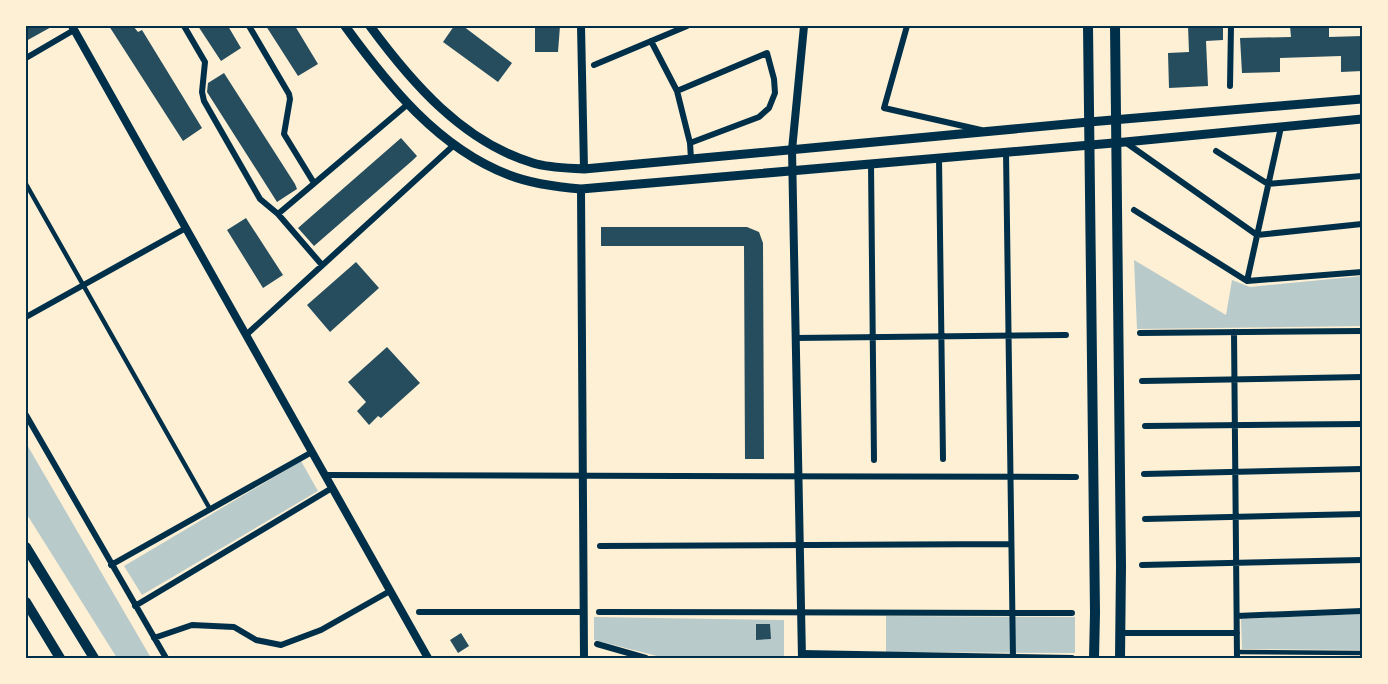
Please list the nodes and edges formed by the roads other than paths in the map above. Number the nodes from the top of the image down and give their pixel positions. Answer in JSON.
{"nodes":[{"id":1,"x":184,"y":26,"type":"edge"},
{"id":2,"x":249,"y":26,"type":"edge"},
{"id":3,"x":345,"y":26,"type":"edge"},
{"id":4,"x":370,"y":26,"type":"edge"},
{"id":5,"x":581,"y":26,"type":"edge"},
{"id":6,"x":687,"y":26,"type":"edge"},
{"id":7,"x":804,"y":26,"type":"edge"},
{"id":8,"x":908,"y":26,"type":"edge"},
{"id":9,"x":1088,"y":26,"type":"edge"},
{"id":10,"x":1115,"y":26,"type":"edge"},
{"id":11,"x":1231,"y":26,"type":"edge"},
{"id":12,"x":76,"y":27,"type":"edge"},
{"id":13,"x":651,"y":41,"type":"junction"},
{"id":14,"x":26,"y":58,"type":"edge"},
{"id":15,"x":594,"y":65,"type":"dead end"},
{"id":16,"x":1230,"y":86,"type":"dead end"},
{"id":17,"x":677,"y":91,"type":"junction"},
{"id":18,"x":1362,"y":99,"type":"edge"},
{"id":19,"x":408,"y":104,"type":"junction"},
{"id":20,"x":1116,"y":119,"type":"junction"},
{"id":21,"x":1362,"y":119,"type":"edge"},
{"id":22,"x":1089,"y":122,"type":"junction"},
{"id":23,"x":1281,"y":127,"type":"junction"},
{"id":24,"x":987,"y":131,"type":"junction"},
{"id":25,"x":1121,"y":142,"type":"junction"},
{"id":26,"x":690,"y":143,"type":"junction"},
{"id":27,"x":454,"y":145,"type":"junction"},
{"id":28,"x":1090,"y":145,"type":"junction"},
{"id":29,"x":792,"y":150,"type":"junction"},
{"id":30,"x":1216,"y":151,"type":"dead end"},
{"id":31,"x":1006,"y":152,"type":"junction"},
{"id":32,"x":939,"y":158,"type":"junction"},
{"id":33,"x":691,"y":159,"type":"junction"},
{"id":34,"x":871,"y":164,"type":"junction"},
{"id":35,"x":584,"y":169,"type":"junction"},
{"id":36,"x":792,"y":171,"type":"junction"},
{"id":37,"x":1362,"y":176,"type":"edge"},
{"id":38,"x":314,"y":183,"type":"junction"},
{"id":39,"x":26,"y":184,"type":"edge"},
{"id":40,"x":1268,"y":184,"type":"junction"},
{"id":41,"x":581,"y":189,"type":"junction"},
{"id":42,"x":1134,"y":210,"type":"dead end"},
{"id":43,"x":278,"y":214,"type":"junction"},
{"id":44,"x":1362,"y":224,"type":"edge"},
{"id":45,"x":186,"y":228,"type":"junction"},
{"id":46,"x":1257,"y":235,"type":"junction"},
{"id":47,"x":322,"y":265,"type":"junction"},
{"id":48,"x":1362,"y":272,"type":"edge"},
{"id":49,"x":1247,"y":281,"type":"junction"},
{"id":50,"x":83,"y":285,"type":"junction"},
{"id":51,"x":26,"y":317,"type":"edge"},
{"id":52,"x":1362,"y":331,"type":"edge"},
{"id":53,"x":1234,"y":332,"type":"junction"},
{"id":54,"x":1140,"y":333,"type":"dead end"},
{"id":55,"x":246,"y":335,"type":"junction"},
{"id":56,"x":1066,"y":335,"type":"dead end"},
{"id":57,"x":1008,"y":336,"type":"junction"},
{"id":58,"x":873,"y":337,"type":"junction"},
{"id":59,"x":941,"y":337,"type":"junction"},
{"id":60,"x":795,"y":338,"type":"junction"},
{"id":61,"x":1362,"y":377,"type":"edge"},
{"id":62,"x":1234,"y":380,"type":"junction"},
{"id":63,"x":1142,"y":381,"type":"dead end"},
{"id":64,"x":26,"y":415,"type":"edge"},
{"id":65,"x":1362,"y":424,"type":"edge"},
{"id":66,"x":1235,"y":425,"type":"junction"},
{"id":67,"x":1145,"y":426,"type":"dead end"},
{"id":68,"x":312,"y":452,"type":"junction"},
{"id":69,"x":943,"y":459,"type":"dead end"},
{"id":70,"x":874,"y":460,"type":"dead end"},
{"id":71,"x":1362,"y":469,"type":"edge"},
{"id":72,"x":1235,"y":472,"type":"junction"},
{"id":73,"x":583,"y":474,"type":"junction"},
{"id":74,"x":1144,"y":474,"type":"dead end"},
{"id":75,"x":325,"y":475,"type":"junction"},
{"id":76,"x":798,"y":475,"type":"junction"},
{"id":77,"x":1010,"y":476,"type":"junction"},
{"id":78,"x":1076,"y":477,"type":"dead end"},
{"id":79,"x":332,"y":488,"type":"junction"},
{"id":80,"x":210,"y":509,"type":"junction"},
{"id":81,"x":1362,"y":514,"type":"edge"},
{"id":82,"x":1236,"y":517,"type":"junction"},
{"id":83,"x":1145,"y":519,"type":"dead end"},
{"id":84,"x":1010,"y":544,"type":"junction"},
{"id":85,"x":800,"y":545,"type":"junction"},
{"id":86,"x":600,"y":546,"type":"dead end"},
{"id":87,"x":26,"y":547,"type":"edge"},
{"id":88,"x":1362,"y":560,"type":"edge"},
{"id":89,"x":1236,"y":563,"type":"junction"},
{"id":90,"x":111,"y":565,"type":"junction"},
{"id":91,"x":1142,"y":565,"type":"dead end"},
{"id":92,"x":390,"y":591,"type":"junction"},
{"id":93,"x":26,"y":602,"type":"edge"},
{"id":94,"x":135,"y":606,"type":"junction"},
{"id":95,"x":1362,"y":611,"type":"edge"},
{"id":96,"x":419,"y":612,"type":"dead end"},
{"id":97,"x":584,"y":612,"type":"junction"},
{"id":98,"x":598,"y":612,"type":"dead end"},
{"id":99,"x":802,"y":613,"type":"junction"},
{"id":100,"x":1011,"y":613,"type":"junction"},
{"id":101,"x":1072,"y":613,"type":"dead end"},
{"id":102,"x":1237,"y":616,"type":"junction"},
{"id":103,"x":1121,"y":633,"type":"junction"},
{"id":104,"x":1237,"y":633,"type":"junction"},
{"id":105,"x":154,"y":638,"type":"junction"},
{"id":106,"x":597,"y":644,"type":"dead end"},
{"id":107,"x":1362,"y":652,"type":"edge"},
{"id":108,"x":1237,"y":655,"type":"edge"},
{"id":109,"x":802,"y":656,"type":"edge"},
{"id":110,"x":879,"y":657,"type":"edge"},
{"id":111,"x":943,"y":657,"type":"edge"},
{"id":112,"x":60,"y":658,"type":"edge"},
{"id":113,"x":94,"y":658,"type":"edge"},
{"id":114,"x":166,"y":658,"type":"edge"},
{"id":115,"x":428,"y":658,"type":"edge"},
{"id":116,"x":584,"y":658,"type":"edge"},
{"id":117,"x":646,"y":658,"type":"edge"},
{"id":118,"x":1013,"y":658,"type":"edge"},
{"id":119,"x":1072,"y":658,"type":"edge"},
{"id":120,"x":1094,"y":658,"type":"edge"},
{"id":121,"x":1120,"y":658,"type":"edge"}],
"edges":[{"from":1,"to":43,"type":"street"},
{"from":2,"to":38,"type":"street"},
{"from":3,"to":19,"type":"main road"},
{"from":4,"to":35,"type":"main road"},
{"from":5,"to":35,"type":"street"},
{"from":6,"to":13,"type":"street"},
{"from":7,"to":29,"type":"street"},
{"from":8,"to":24,"type":"street"},
{"from":9,"to":22,"type":"main road"},
{"from":10,"to":20,"type":"main road"},
{"from":11,"to":16,"type":"street"},
{"from":12,"to":14,"type":"street"},
{"from":12,"to":45,"type":"street"},
{"from":13,"to":15,"type":"street"},
{"from":13,"to":17,"type":"street"},
{"from":17,"to":26,"type":"street"},
{"from":17,"to":26,"type":"street"},
{"from":18,"to":20,"type":"main road"},
{"from":19,"to":27,"type":"main road"},
{"from":19,"to":38,"type":"street"},
{"from":20,"to":22,"type":"main road"},
{"from":20,"to":25,"type":"main road"},
{"from":21,"to":23,"type":"main road"},
{"from":22,"to":24,"type":"main road"},
{"from":22,"to":28,"type":"main road"},
{"from":23,"to":25,"type":"main road"},
{"from":23,"to":40,"type":"street"},
{"from":24,"to":29,"type":"main road"},
{"from":25,"to":28,"type":"main road"},
{"from":25,"to":46,"type":"street"},
{"from":25,"to":103,"type":"main road"},
{"from":26,"to":33,"type":"street"},
{"from":27,"to":41,"type":"main road"},
{"from":27,"to":47,"type":"street"},
{"from":28,"to":31,"type":"main road"},
{"from":28,"to":120,"type":"main road"},
{"from":29,"to":33,"type":"main road"},
{"from":29,"to":36,"type":"street"},
{"from":30,"to":40,"type":"street"},
{"from":31,"to":32,"type":"main road"},
{"from":31,"to":57,"type":"street"},
{"from":32,"to":34,"type":"main road"},
{"from":32,"to":59,"type":"street"},
{"from":33,"to":35,"type":"main road"},
{"from":34,"to":36,"type":"main road"},
{"from":34,"to":58,"type":"street"},
{"from":36,"to":41,"type":"main road"},
{"from":36,"to":60,"type":"street"},
{"from":37,"to":40,"type":"street"},
{"from":38,"to":43,"type":"street"},
{"from":39,"to":50,"type":"street"},
{"from":40,"to":46,"type":"street"},
{"from":41,"to":73,"type":"street"},
{"from":42,"to":49,"type":"street"},
{"from":43,"to":47,"type":"street"},
{"from":44,"to":46,"type":"street"},
{"from":45,"to":50,"type":"street"},
{"from":45,"to":55,"type":"street"},
{"from":46,"to":49,"type":"street"},
{"from":47,"to":55,"type":"street"},
{"from":48,"to":49,"type":"street"},
{"from":50,"to":51,"type":"street"},
{"from":50,"to":80,"type":"street"},
{"from":52,"to":53,"type":"street"},
{"from":53,"to":54,"type":"street"},
{"from":53,"to":62,"type":"street"},
{"from":55,"to":68,"type":"street"},
{"from":56,"to":57,"type":"street"},
{"from":57,"to":59,"type":"street"},
{"from":57,"to":77,"type":"street"},
{"from":58,"to":59,"type":"street"},
{"from":58,"to":60,"type":"street"},
{"from":58,"to":70,"type":"street"},
{"from":59,"to":69,"type":"street"},
{"from":60,"to":76,"type":"street"},
{"from":61,"to":62,"type":"street"},
{"from":62,"to":63,"type":"street"},
{"from":62,"to":66,"type":"street"},
{"from":64,"to":90,"type":"street"},
{"from":65,"to":66,"type":"street"},
{"from":66,"to":67,"type":"street"},
{"from":66,"to":72,"type":"street"},
{"from":68,"to":75,"type":"street"},
{"from":68,"to":80,"type":"street"},
{"from":71,"to":72,"type":"street"},
{"from":72,"to":74,"type":"street"},
{"from":72,"to":82,"type":"street"},
{"from":73,"to":75,"type":"street"},
{"from":73,"to":76,"type":"street"},
{"from":73,"to":97,"type":"street"},
{"from":75,"to":79,"type":"street"},
{"from":76,"to":77,"type":"street"},
{"from":76,"to":85,"type":"street"},
{"from":77,"to":78,"type":"street"},
{"from":77,"to":84,"type":"street"},
{"from":79,"to":92,"type":"street"},
{"from":79,"to":94,"type":"street"},
{"from":80,"to":90,"type":"street"},
{"from":81,"to":82,"type":"street"},
{"from":82,"to":83,"type":"street"},
{"from":82,"to":89,"type":"street"},
{"from":84,"to":85,"type":"street"},
{"from":84,"to":100,"type":"street"},
{"from":85,"to":86,"type":"street"},
{"from":85,"to":99,"type":"street"},
{"from":87,"to":113,"type":"main road"},
{"from":88,"to":89,"type":"street"},
{"from":89,"to":91,"type":"street"},
{"from":89,"to":102,"type":"street"},
{"from":90,"to":94,"type":"street"},
{"from":92,"to":105,"type":"street"},
{"from":92,"to":115,"type":"street"},
{"from":93,"to":112,"type":"main road"},
{"from":94,"to":105,"type":"street"},
{"from":95,"to":102,"type":"street"},
{"from":96,"to":97,"type":"street"},
{"from":97,"to":116,"type":"street"},
{"from":98,"to":99,"type":"street"},
{"from":99,"to":100,"type":"street"},
{"from":99,"to":109,"type":"street"},
{"from":100,"to":101,"type":"street"},
{"from":100,"to":118,"type":"street"},
{"from":102,"to":104,"type":"street"},
{"from":103,"to":104,"type":"street"},
{"from":103,"to":121,"type":"main road"},
{"from":104,"to":108,"type":"street"},
{"from":105,"to":114,"type":"street"},
{"from":106,"to":117,"type":"street"},
{"from":107,"to":108,"type":"street"},
{"from":109,"to":110,"type":"street"},
{"from":110,"to":111,"type":"street"},
{"from":111,"to":118,"type":"street"},
{"from":118,"to":119,"type":"street"}]}
